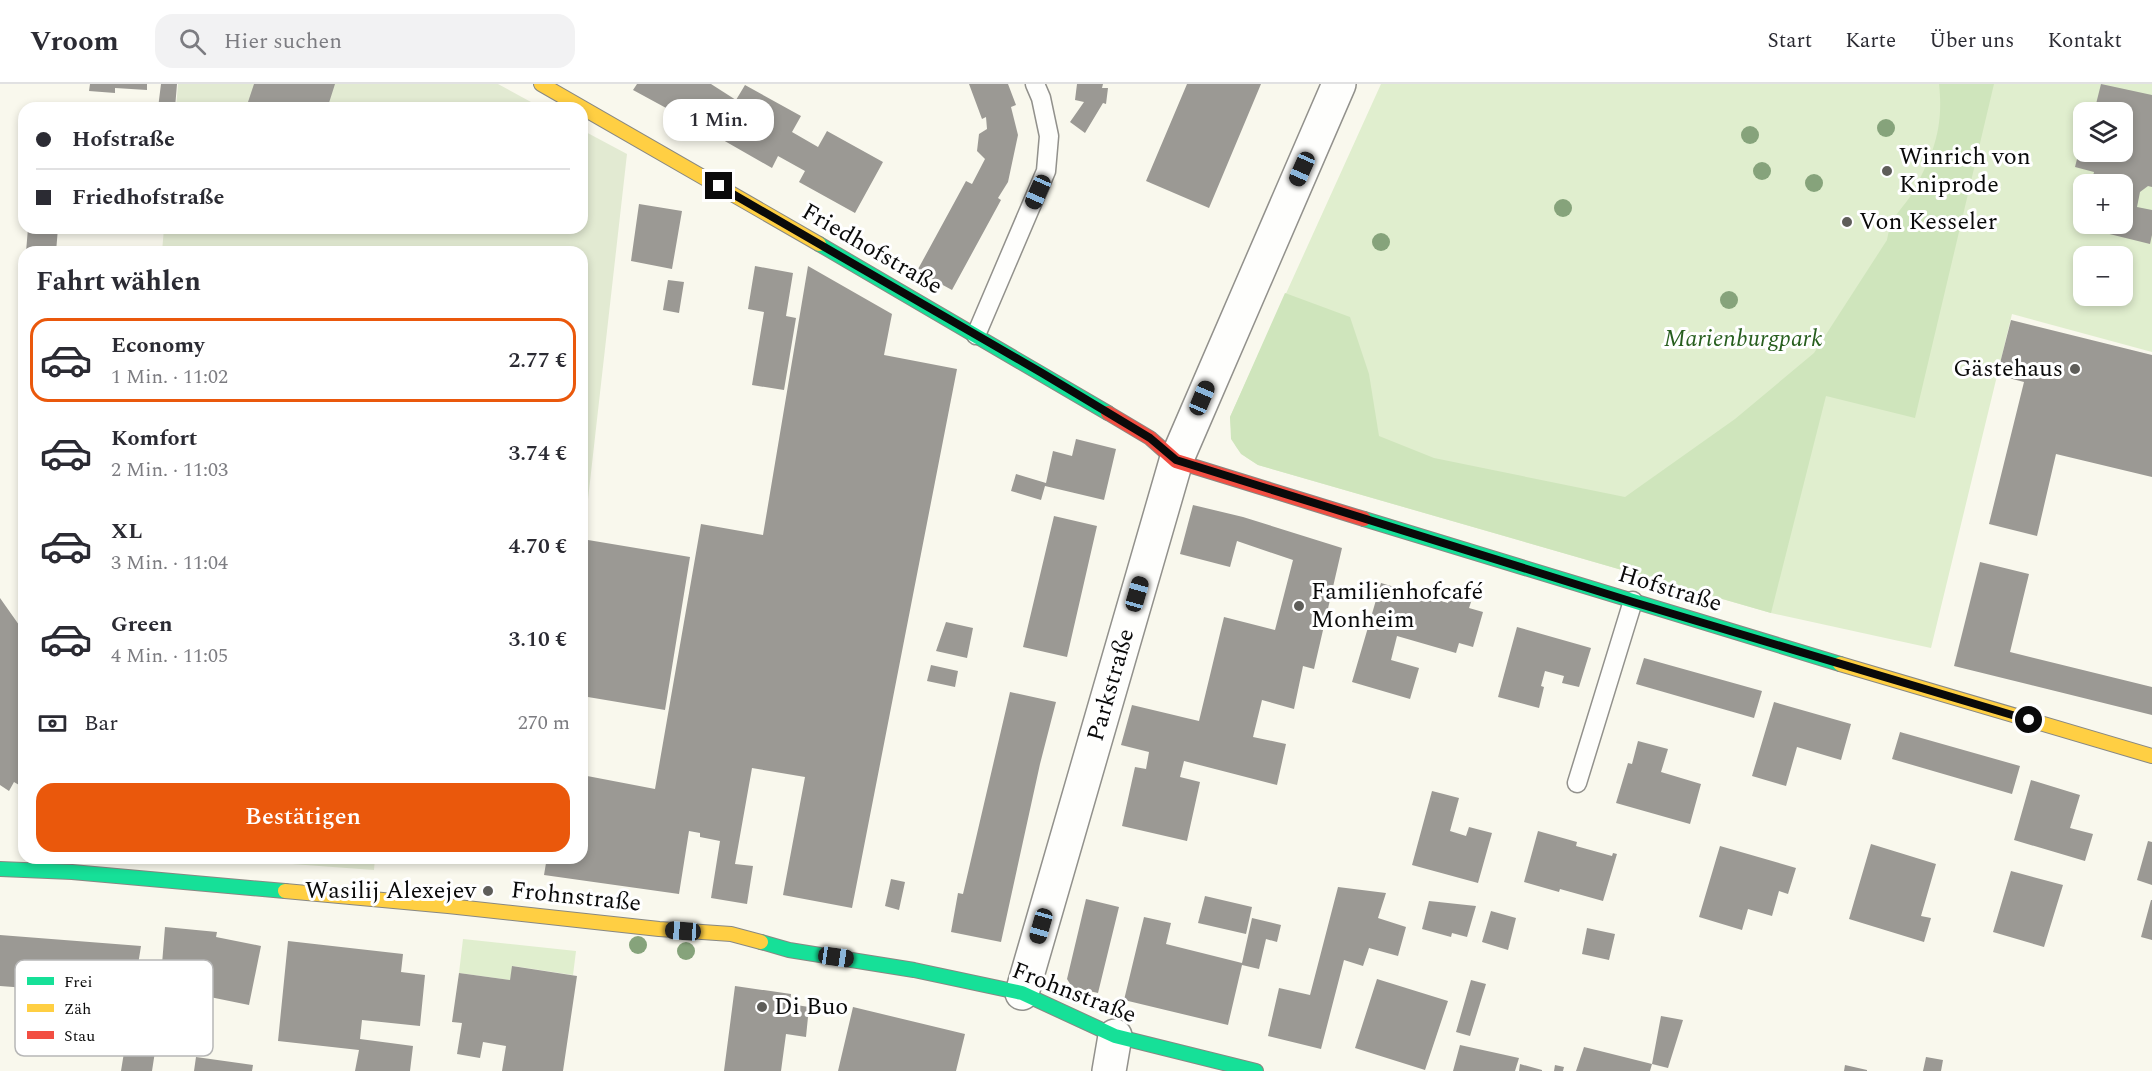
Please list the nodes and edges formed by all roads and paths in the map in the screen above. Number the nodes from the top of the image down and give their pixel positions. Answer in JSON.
{"nodes":[{"id":1,"x":541,"y":84,"type":"edge"},
{"id":2,"x":1035,"y":84,"type":"edge"},
{"id":3,"x":1339,"y":84,"type":"edge"},
{"id":4,"x":572,"y":102,"type":"edge"},
{"id":5,"x":588,"y":111,"type":"edge"},
{"id":6,"x":976,"y":335,"type":"junction"},
{"id":7,"x":1176,"y":460,"type":"junction"},
{"id":8,"x":1633,"y":602,"type":"junction"},
{"id":9,"x":2152,"y":756,"type":"edge"},
{"id":10,"x":1577,"y":783,"type":"dead end"},
{"id":11,"x":19,"y":864,"type":"edge"},
{"id":12,"x":1022,"y":993,"type":"junction"},
{"id":13,"x":1115,"y":1036,"type":"junction"},
{"id":14,"x":1109,"y":1071,"type":"edge"},
{"id":15,"x":1256,"y":1071,"type":"edge"}],
"edges":[{"from":1,"to":4,"type":"street","name":"Friedhofstraße"},
{"from":2,"to":6,"type":"lane"},
{"from":3,"to":7,"type":"street","name":"Parkstraße"},
{"from":5,"to":6,"type":"street","name":"Friedhofstraße"},
{"from":6,"to":7,"type":"street","name":"Friedhofstraße"},
{"from":7,"to":8,"type":"street","name":"Hofstraße"},
{"from":7,"to":12,"type":"street","name":"Parkstraße"},
{"from":8,"to":9,"type":"street","name":"Hofstraße"},
{"from":8,"to":10,"type":"lane"},
{"from":11,"to":12,"type":"street","name":"Frohnstraße"},
{"from":12,"to":13,"type":"street","name":"Frohnstraße"},
{"from":13,"to":14,"type":"street"},
{"from":13,"to":15,"type":"street","name":"Frohnstraße"}]}
